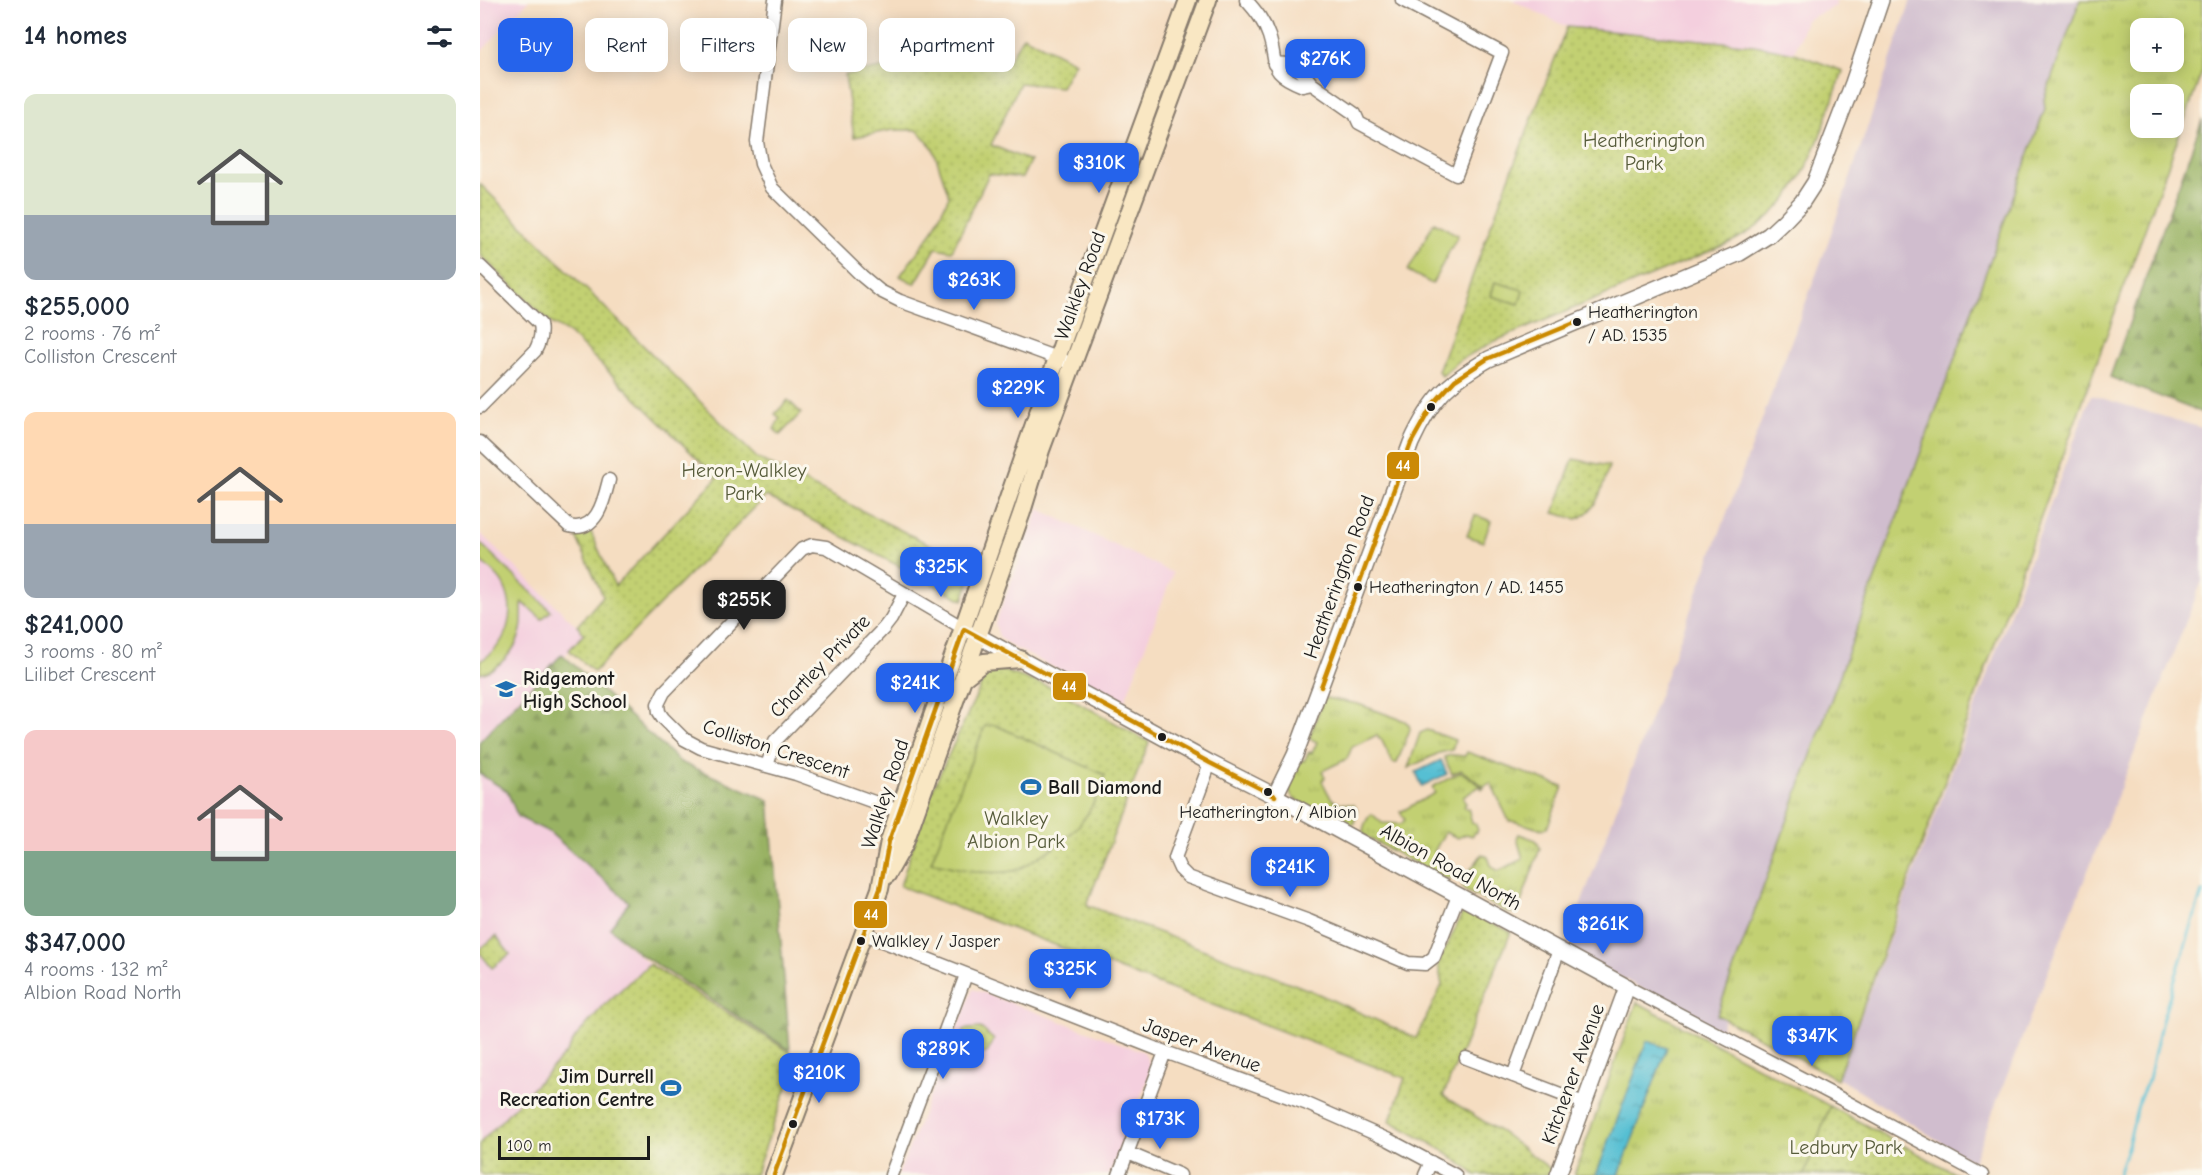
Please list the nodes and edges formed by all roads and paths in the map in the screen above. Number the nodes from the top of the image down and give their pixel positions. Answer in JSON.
{"nodes":[{"id":1,"x":775,"y":0,"type":"edge"},
{"id":2,"x":1188,"y":0,"type":"edge"},
{"id":3,"x":1208,"y":0,"type":"edge"},
{"id":4,"x":1246,"y":0,"type":"edge"},
{"id":5,"x":1402,"y":0,"type":"edge"},
{"id":6,"x":1881,"y":0,"type":"edge"},
{"id":7,"x":480,"y":266,"type":"edge"},
{"id":8,"x":1057,"y":358,"type":"junction"},
{"id":9,"x":1073,"y":364,"type":"junction"},
{"id":10,"x":480,"y":407,"type":"edge"},
{"id":11,"x":480,"y":442,"type":"edge"},
{"id":12,"x":609,"y":480,"type":"dead end"},
{"id":13,"x":904,"y":594,"type":"junction"},
{"id":14,"x":971,"y":632,"type":"junction"},
{"id":15,"x":1020,"y":659,"type":"junction"},
{"id":16,"x":964,"y":678,"type":"junction"},
{"id":17,"x":1210,"y":763,"type":"junction"},
{"id":18,"x":767,"y":766,"type":"junction"},
{"id":19,"x":1275,"y":796,"type":"junction"},
{"id":20,"x":899,"y":811,"type":"junction"},
{"id":21,"x":880,"y":889,"type":"junction"},
{"id":22,"x":1458,"y":896,"type":"junction"},
{"id":23,"x":864,"y":934,"type":"junction"},
{"id":24,"x":1559,"y":950,"type":"junction"},
{"id":25,"x":966,"y":975,"type":"junction"},
{"id":26,"x":1627,"y":987,"type":"junction"},
{"id":27,"x":1165,"y":1052,"type":"junction"},
{"id":28,"x":1466,"y":1058,"type":"dead end"},
{"id":29,"x":1514,"y":1076,"type":"junction"},
{"id":30,"x":1584,"y":1103,"type":"junction"},
{"id":31,"x":1128,"y":1153,"type":"junction"},
{"id":32,"x":1431,"y":1162,"type":"junction"},
{"id":33,"x":774,"y":1175,"type":"edge"},
{"id":34,"x":891,"y":1175,"type":"edge"},
{"id":35,"x":1119,"y":1175,"type":"edge"},
{"id":36,"x":1180,"y":1175,"type":"edge"},
{"id":37,"x":1425,"y":1175,"type":"edge"},
{"id":38,"x":1455,"y":1175,"type":"edge"},
{"id":39,"x":1558,"y":1175,"type":"edge"},
{"id":40,"x":1982,"y":1175,"type":"edge"}],
"edges":[{"from":1,"to":8,"type":"street"},
{"from":2,"to":8,"type":"main road","name":"Walkley Road"},
{"from":3,"to":9,"type":"main road","name":"Walkley Road"},
{"from":4,"to":5,"type":"street"},
{"from":6,"to":19,"type":"street","name":"Heatherington Road"},
{"from":7,"to":10,"type":"street"},
{"from":8,"to":9,"type":"street"},
{"from":8,"to":14,"type":"main road","name":"Walkley Road"},
{"from":9,"to":14,"type":"main road","name":"Walkley Road"},
{"from":11,"to":12,"type":"street"},
{"from":13,"to":14,"type":"street","name":"Colliston Crescent"},
{"from":13,"to":18,"type":"street","name":"Chartley Private"},
{"from":13,"to":18,"type":"street","name":"Colliston Crescent"},
{"from":14,"to":15,"type":"street","name":"Albion Road North"},
{"from":14,"to":16,"type":"main road","name":"Walkley Road"},
{"from":14,"to":20,"type":"main road","name":"Walkley Road"},
{"from":15,"to":16,"type":"main road"},
{"from":15,"to":17,"type":"street","name":"Albion Road North"},
{"from":16,"to":21,"type":"main road","name":"Walkley Road"},
{"from":17,"to":19,"type":"street","name":"Albion Road North"},
{"from":17,"to":22,"type":"street"},
{"from":18,"to":20,"type":"street","name":"Colliston Crescent"},
{"from":19,"to":22,"type":"street","name":"Albion Road North"},
{"from":20,"to":21,"type":"main road","name":"Walkley Road"},
{"from":21,"to":23,"type":"main road","name":"Walkley Road"},
{"from":22,"to":24,"type":"street","name":"Albion Road North"},
{"from":23,"to":25,"type":"street","name":"Jasper Avenue"},
{"from":23,"to":33,"type":"main road","name":"Walkley Road"},
{"from":24,"to":26,"type":"street","name":"Albion Road North"},
{"from":24,"to":29,"type":"street"},
{"from":25,"to":27,"type":"street","name":"Jasper Avenue"},
{"from":25,"to":34,"type":"street"},
{"from":26,"to":30,"type":"street","name":"Kitchener Avenue"},
{"from":26,"to":40,"type":"street","name":"Albion Road North"},
{"from":27,"to":31,"type":"street"},
{"from":27,"to":32,"type":"street","name":"Jasper Avenue"},
{"from":28,"to":29,"type":"street"},
{"from":29,"to":30,"type":"street"},
{"from":30,"to":39,"type":"street","name":"Kitchener Avenue"},
{"from":31,"to":35,"type":"street"},
{"from":31,"to":36,"type":"street"},
{"from":32,"to":37,"type":"street"},
{"from":32,"to":38,"type":"street","name":"Jasper Avenue"}]}
